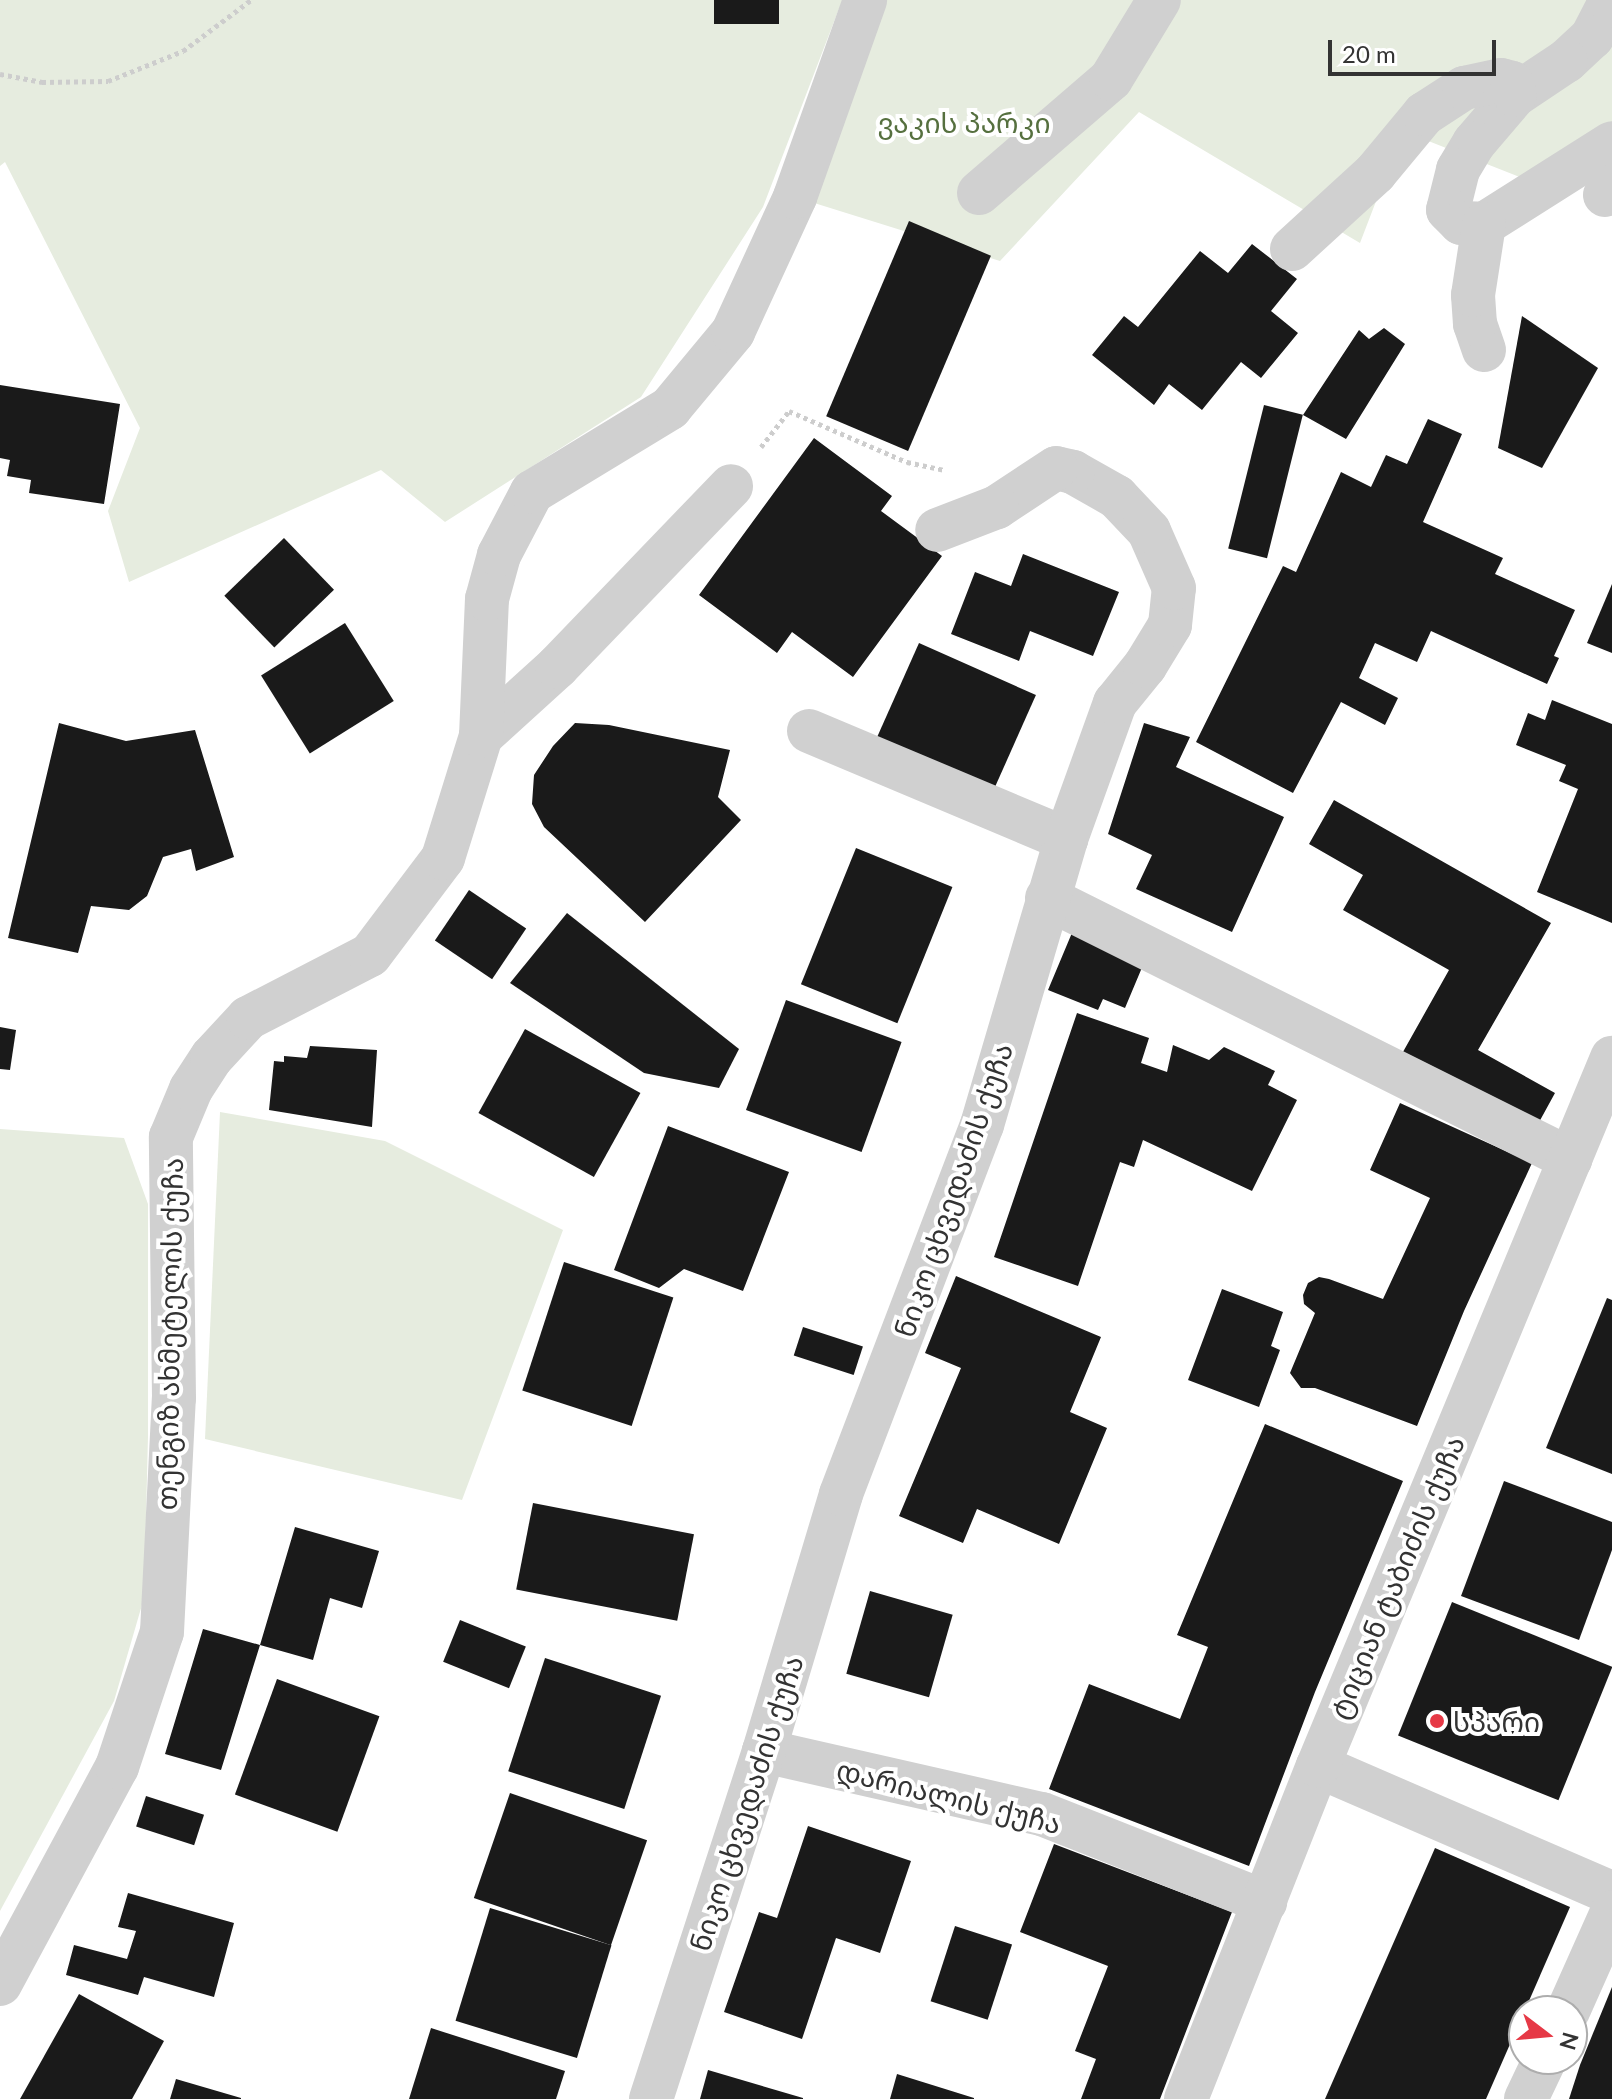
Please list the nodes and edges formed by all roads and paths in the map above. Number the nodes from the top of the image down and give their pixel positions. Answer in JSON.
{"nodes":[{"id":1,"x":251,"y":0,"type":"edge"},
{"id":2,"x":1159,"y":0,"type":"edge"},
{"id":3,"x":1611,"y":0,"type":"edge"},
{"id":4,"x":865,"y":1,"type":"edge"},
{"id":5,"x":0,"y":74,"type":"edge"},
{"id":6,"x":1515,"y":95,"type":"junction"},
{"id":7,"x":1612,"y":143,"type":"edge"},
{"id":8,"x":979,"y":193,"type":"dead end"},
{"id":9,"x":1484,"y":224,"type":"junction"},
{"id":10,"x":1292,"y":249,"type":"dead end"},
{"id":11,"x":1484,"y":350,"type":"dead end"},
{"id":12,"x":789,"y":411,"type":"dead end"},
{"id":13,"x":907,"y":462,"type":"dead end"},
{"id":14,"x":731,"y":486,"type":"dead end"},
{"id":15,"x":937,"y":530,"type":"dead end"},
{"id":16,"x":809,"y":731,"type":"dead end"},
{"id":17,"x":481,"y":736,"type":"junction"},
{"id":18,"x":1066,"y":839,"type":"junction"},
{"id":19,"x":1047,"y":898,"type":"junction"},
{"id":20,"x":1612,"y":1058,"type":"edge"},
{"id":21,"x":1570,"y":1159,"type":"junction"},
{"id":22,"x":764,"y":1751,"type":"junction"},
{"id":23,"x":1318,"y":1766,"type":"junction"},
{"id":24,"x":1612,"y":1893,"type":"edge"},
{"id":25,"x":1265,"y":1902,"type":"junction"},
{"id":26,"x":1612,"y":1912,"type":"edge"},
{"id":27,"x":0,"y":1984,"type":"edge"},
{"id":28,"x":1575,"y":1995,"type":"edge"},
{"id":29,"x":1537,"y":2075,"type":"edge"},
{"id":30,"x":651,"y":2099,"type":"edge"},
{"id":31,"x":1186,"y":2099,"type":"edge"},
{"id":32,"x":1526,"y":2099,"type":"edge"}],
"edges":[{"from":1,"to":5,"type":"path"},
{"from":2,"to":8,"type":"street"},
{"from":3,"to":6,"type":"street"},
{"from":4,"to":17,"type":"street","name":"თენგიზ ახმეტელის ქუჩა"},
{"from":6,"to":9,"type":"street"},
{"from":6,"to":10,"type":"street"},
{"from":7,"to":9,"type":"street"},
{"from":9,"to":11,"type":"street"},
{"from":12,"to":13,"type":"path"},
{"from":14,"to":17,"type":"street"},
{"from":15,"to":18,"type":"street","name":"ნიკო ცხვედაძის ქუჩა"},
{"from":16,"to":18,"type":"street"},
{"from":17,"to":27,"type":"street","name":"თენგიზ ახმეტელის ქუჩა"},
{"from":18,"to":19,"type":"street","name":"ნიკო ცხვედაძის ქუჩა"},
{"from":19,"to":21,"type":"street"},
{"from":19,"to":22,"type":"street","name":"ნიკო ცხვედაძის ქუჩა"},
{"from":20,"to":21,"type":"street","name":"ტიციან ტაბიძის ქუჩა"},
{"from":21,"to":23,"type":"street","name":"ტიციან ტაბიძის ქუჩა"},
{"from":22,"to":25,"type":"street","name":"დარიალის ქუჩა"},
{"from":22,"to":30,"type":"street","name":"ნიკო ცხვედაძის ქუჩა"},
{"from":23,"to":24,"type":"street"},
{"from":23,"to":25,"type":"street","name":"ტიციან ტაბიძის ქუჩა"},
{"from":25,"to":31,"type":"street","name":"ტიციან ტაბიძის ქუჩა"},
{"from":26,"to":28,"type":"street"},
{"from":29,"to":32,"type":"street"}]}
